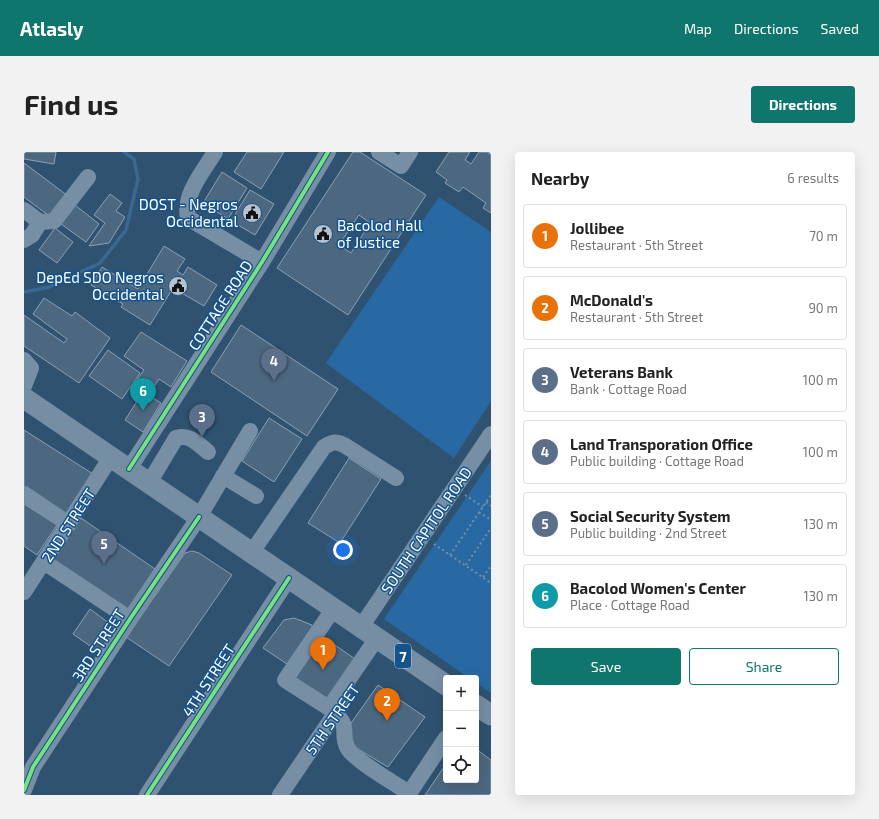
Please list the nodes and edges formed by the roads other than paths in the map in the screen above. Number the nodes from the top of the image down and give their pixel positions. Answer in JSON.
{"nodes":[{"id":1,"x":214,"y":152,"type":"edge"},
{"id":2,"x":328,"y":152,"type":"edge"},
{"id":3,"x":379,"y":152,"type":"edge"},
{"id":4,"x":410,"y":152,"type":"edge"},
{"id":5,"x":88,"y":177,"type":"dead end"},
{"id":6,"x":24,"y":210,"type":"edge"},
{"id":7,"x":40,"y":222,"type":"junction"},
{"id":8,"x":24,"y":240,"type":"edge"},
{"id":9,"x":262,"y":262,"type":"junction"},
{"id":10,"x":24,"y":360,"type":"edge"},
{"id":11,"x":24,"y":386,"type":"edge"},
{"id":12,"x":24,"y":398,"type":"edge"},
{"id":13,"x":250,"y":431,"type":"dead end"},
{"id":14,"x":491,"y":434,"type":"edge"},
{"id":15,"x":208,"y":452,"type":"dead end"},
{"id":16,"x":111,"y":457,"type":"junction"},
{"id":17,"x":129,"y":469,"type":"junction"},
{"id":18,"x":223,"y":476,"type":"junction"},
{"id":19,"x":396,"y":478,"type":"dead end"},
{"id":20,"x":149,"y":483,"type":"junction"},
{"id":21,"x":24,"y":494,"type":"edge"},
{"id":22,"x":256,"y":496,"type":"dead end"},
{"id":23,"x":199,"y":517,"type":"junction"},
{"id":24,"x":69,"y":524,"type":"junction"},
{"id":25,"x":252,"y":552,"type":"junction"},
{"id":26,"x":44,"y":562,"type":"junction"},
{"id":27,"x":289,"y":578,"type":"junction"},
{"id":28,"x":24,"y":592,"type":"edge"},
{"id":29,"x":334,"y":608,"type":"junction"},
{"id":30,"x":130,"y":619,"type":"junction"},
{"id":31,"x":374,"y":636,"type":"junction"},
{"id":32,"x":443,"y":683,"type":"edge"},
{"id":33,"x":479,"y":707,"type":"edge"},
{"id":34,"x":335,"y":713,"type":"junction"},
{"id":35,"x":491,"y":715,"type":"edge"},
{"id":36,"x":443,"y":743,"type":"edge"},
{"id":37,"x":24,"y":790,"type":"edge"},
{"id":38,"x":409,"y":794,"type":"edge"},
{"id":39,"x":147,"y":795,"type":"edge"},
{"id":40,"x":280,"y":795,"type":"edge"}],
"edges":[{"from":1,"to":9,"type":"street"},
{"from":2,"to":9,"type":"street","name":"COTTAGE ROAD"},
{"from":3,"to":4,"type":"street"},
{"from":5,"to":7,"type":"street"},
{"from":6,"to":7,"type":"street"},
{"from":7,"to":8,"type":"street"},
{"from":9,"to":17,"type":"street","name":"COTTAGE ROAD"},
{"from":10,"to":11,"type":"street"},
{"from":12,"to":16,"type":"main road","number":"7"},
{"from":13,"to":18,"type":"street","name":"3RD STREET"},
{"from":14,"to":31,"type":"street","name":"SOUTH CAPITOL ROAD"},
{"from":15,"to":20,"type":"street"},
{"from":16,"to":17,"type":"main road","number":"7"},
{"from":16,"to":24,"type":"street","name":"2ND STREET"},
{"from":17,"to":20,"type":"main road","number":"7"},
{"from":18,"to":22,"type":"street"},
{"from":18,"to":23,"type":"street","name":"3RD STREET"},
{"from":19,"to":25,"type":"street"},
{"from":20,"to":23,"type":"main road","number":"7"},
{"from":21,"to":24,"type":"street"},
{"from":23,"to":25,"type":"main road","number":"7"},
{"from":23,"to":30,"type":"street","name":"3RD STREET"},
{"from":24,"to":26,"type":"street","name":"2ND STREET"},
{"from":25,"to":27,"type":"main road","number":"7"},
{"from":26,"to":28,"type":"street","name":"2ND STREET"},
{"from":26,"to":30,"type":"street"},
{"from":27,"to":29,"type":"main road","number":"7"},
{"from":27,"to":39,"type":"street","name":"4TH STREET"},
{"from":29,"to":31,"type":"main road","number":"7"},
{"from":29,"to":31,"type":"street"},
{"from":30,"to":37,"type":"street","name":"3RD STREET"},
{"from":31,"to":32,"type":"main road","number":"7"},
{"from":31,"to":34,"type":"street","name":"5TH STREET"},
{"from":33,"to":35,"type":"main road"},
{"from":34,"to":38,"type":"street"},
{"from":34,"to":40,"type":"street","name":"5TH STREET"},
{"from":36,"to":38,"type":"street"}]}
